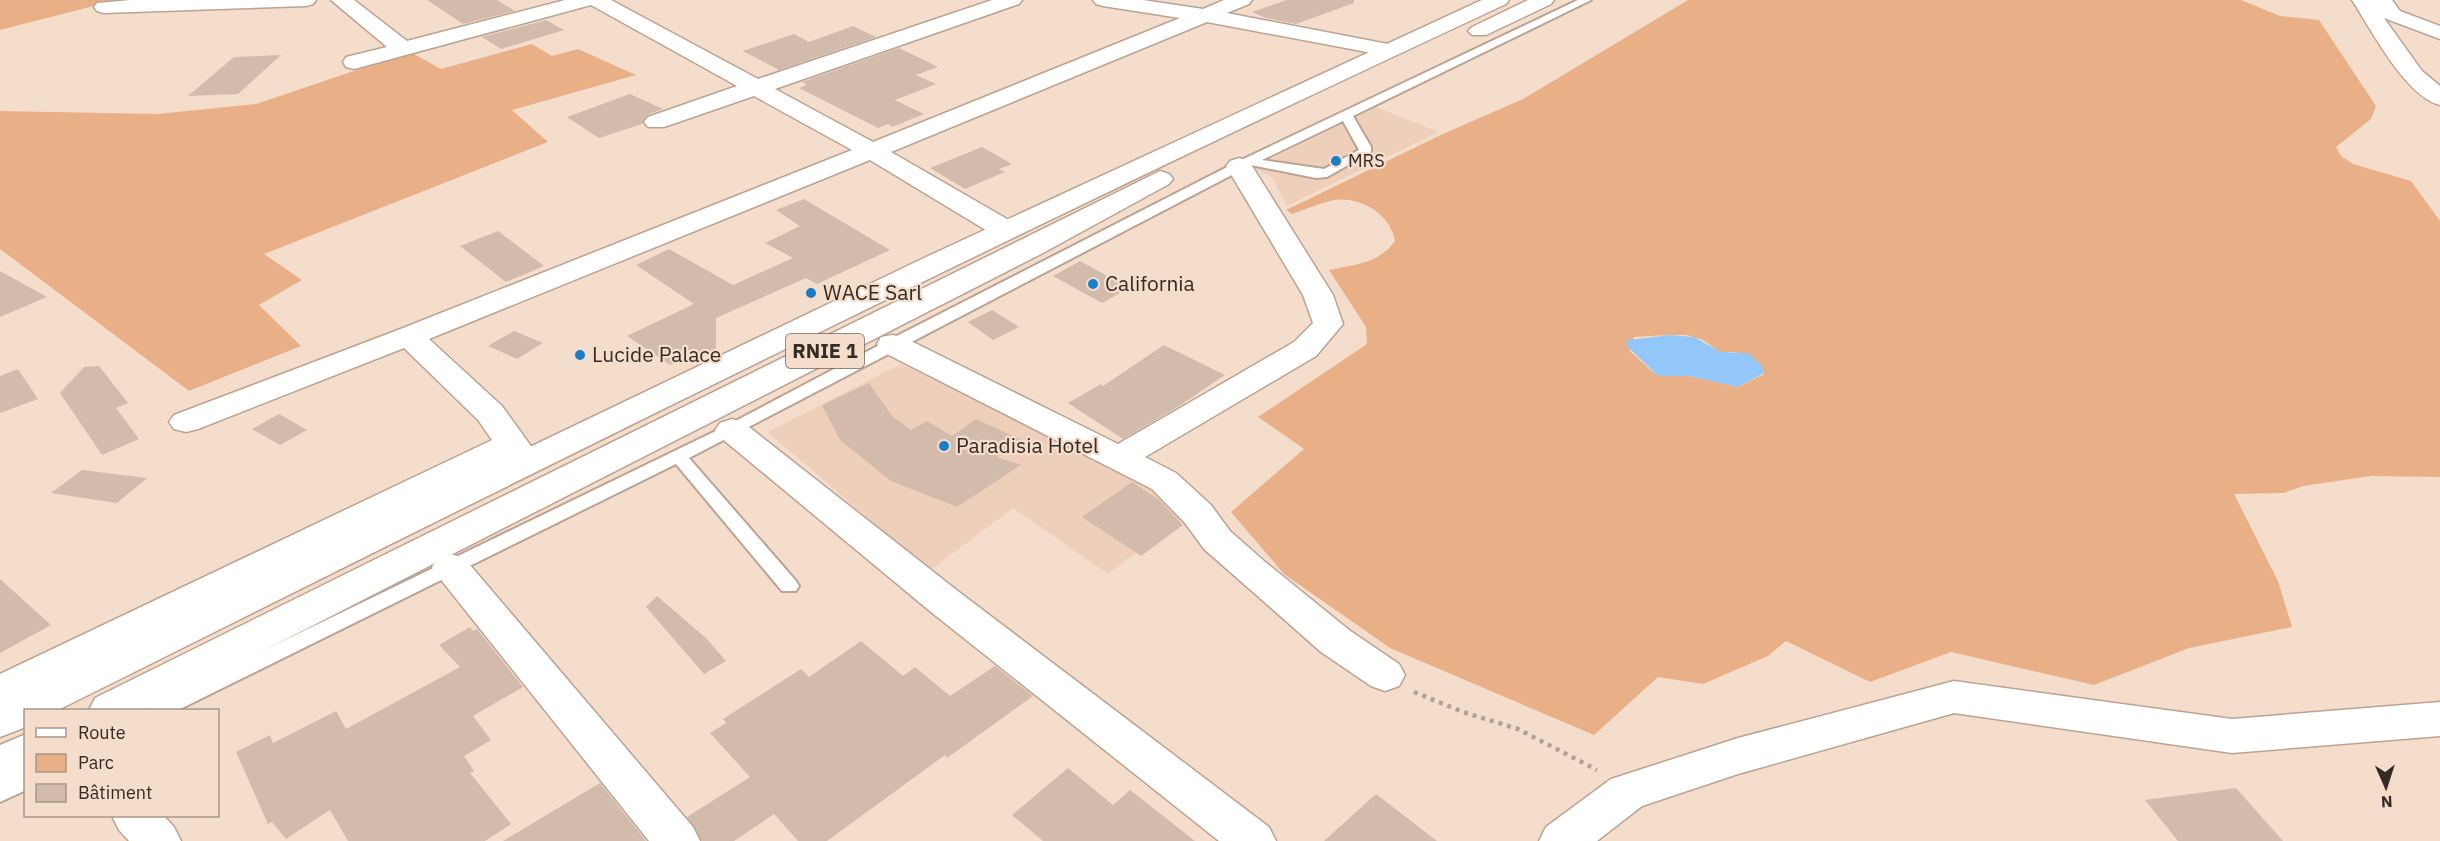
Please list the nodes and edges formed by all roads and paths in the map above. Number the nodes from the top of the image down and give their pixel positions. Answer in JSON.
{"nodes":[{"id":1,"x":306,"y":0,"type":"edge"},
{"id":2,"x":341,"y":0,"type":"edge"},
{"id":3,"x":588,"y":0,"type":"edge"},
{"id":4,"x":596,"y":0,"type":"edge"},
{"id":5,"x":1012,"y":0,"type":"edge"},
{"id":6,"x":1103,"y":0,"type":"edge"},
{"id":7,"x":1242,"y":0,"type":"edge"},
{"id":8,"x":1499,"y":0,"type":"edge"},
{"id":9,"x":1544,"y":0,"type":"edge"},
{"id":10,"x":1586,"y":0,"type":"edge"},
{"id":11,"x":2362,"y":0,"type":"edge"},
{"id":12,"x":104,"y":7,"type":"dead end"},
{"id":13,"x":1203,"y":15,"type":"junction"},
{"id":14,"x":2405,"y":32,"type":"edge"},
{"id":15,"x":2440,"y":33,"type":"edge"},
{"id":16,"x":405,"y":50,"type":"junction"},
{"id":17,"x":1388,"y":50,"type":"junction"},
{"id":18,"x":354,"y":62,"type":"dead end"},
{"id":19,"x":2440,"y":85,"type":"edge"},
{"id":20,"x":755,"y":89,"type":"junction"},
{"id":21,"x":2440,"y":98,"type":"edge"},
{"id":22,"x":1346,"y":115,"type":"junction"},
{"id":23,"x":656,"y":122,"type":"dead end"},
{"id":24,"x":872,"y":151,"type":"junction"},
{"id":25,"x":1244,"y":164,"type":"junction"},
{"id":26,"x":1004,"y":229,"type":"junction"},
{"id":27,"x":409,"y":336,"type":"junction"},
{"id":28,"x":892,"y":344,"type":"junction"},
{"id":29,"x":186,"y":422,"type":"dead end"},
{"id":30,"x":732,"y":430,"type":"junction"},
{"id":31,"x":519,"y":452,"type":"junction"},
{"id":32,"x":678,"y":456,"type":"junction"},
{"id":33,"x":1121,"y":457,"type":"junction"},
{"id":34,"x":451,"y":567,"type":"junction"},
{"id":35,"x":789,"y":586,"type":"dead end"},
{"id":36,"x":1385,"y":675,"type":"joint"},
{"id":37,"x":18,"y":703,"type":"edge"},
{"id":38,"x":114,"y":709,"type":"edge"},
{"id":39,"x":164,"y":709,"type":"edge"},
{"id":40,"x":2440,"y":719,"type":"edge"},
{"id":41,"x":24,"y":753,"type":"edge"},
{"id":42,"x":0,"y":765,"type":"edge"},
{"id":43,"x":24,"y":780,"type":"edge"},
{"id":44,"x":1627,"y":792,"type":"junction"},
{"id":45,"x":0,"y":793,"type":"edge"},
{"id":46,"x":136,"y":817,"type":"edge"},
{"id":47,"x":158,"y":841,"type":"edge"},
{"id":48,"x":678,"y":841,"type":"edge"},
{"id":49,"x":1253,"y":841,"type":"edge"},
{"id":50,"x":1562,"y":841,"type":"edge"}],
"edges":[{"from":1,"to":12,"type":"main road"},
{"from":2,"to":16,"type":"main road"},
{"from":3,"to":16,"type":"main road"},
{"from":4,"to":20,"type":"main road"},
{"from":5,"to":20,"type":"main road"},
{"from":6,"to":13,"type":"main road"},
{"from":7,"to":13,"type":"main road"},
{"from":8,"to":17,"type":"main road","number":"RNIE 1"},
{"from":9,"to":38,"type":"main road","number":"RNIE 1"},
{"from":10,"to":22,"type":"lane"},
{"from":11,"to":14,"type":"main road"},
{"from":13,"to":17,"type":"main road"},
{"from":13,"to":24,"type":"main road"},
{"from":14,"to":15,"type":"main road"},
{"from":14,"to":19,"type":"main road"},
{"from":14,"to":21,"type":"main road"},
{"from":16,"to":18,"type":"main road"},
{"from":17,"to":26,"type":"main road","number":"RNIE 1"},
{"from":20,"to":23,"type":"main road"},
{"from":20,"to":24,"type":"main road"},
{"from":22,"to":25,"type":"lane"},
{"from":22,"to":25,"type":"lane"},
{"from":24,"to":26,"type":"main road"},
{"from":24,"to":27,"type":"main road"},
{"from":25,"to":28,"type":"lane"},
{"from":25,"to":33,"type":"main road"},
{"from":26,"to":31,"type":"main road","number":"RNIE 1"},
{"from":27,"to":29,"type":"main road"},
{"from":27,"to":31,"type":"main road"},
{"from":28,"to":30,"type":"lane"},
{"from":28,"to":33,"type":"main road"},
{"from":30,"to":32,"type":"lane"},
{"from":30,"to":49,"type":"main road"},
{"from":31,"to":37,"type":"main road"},
{"from":32,"to":34,"type":"lane"},
{"from":32,"to":35,"type":"lane"},
{"from":33,"to":36,"type":"main road"},
{"from":34,"to":39,"type":"lane"},
{"from":34,"to":48,"type":"main road"},
{"from":36,"to":44,"type":"path"},
{"from":40,"to":44,"type":"main road"},
{"from":41,"to":42,"type":"main road"},
{"from":43,"to":45,"type":"lane"},
{"from":44,"to":50,"type":"main road"},
{"from":46,"to":47,"type":"main road"}]}
